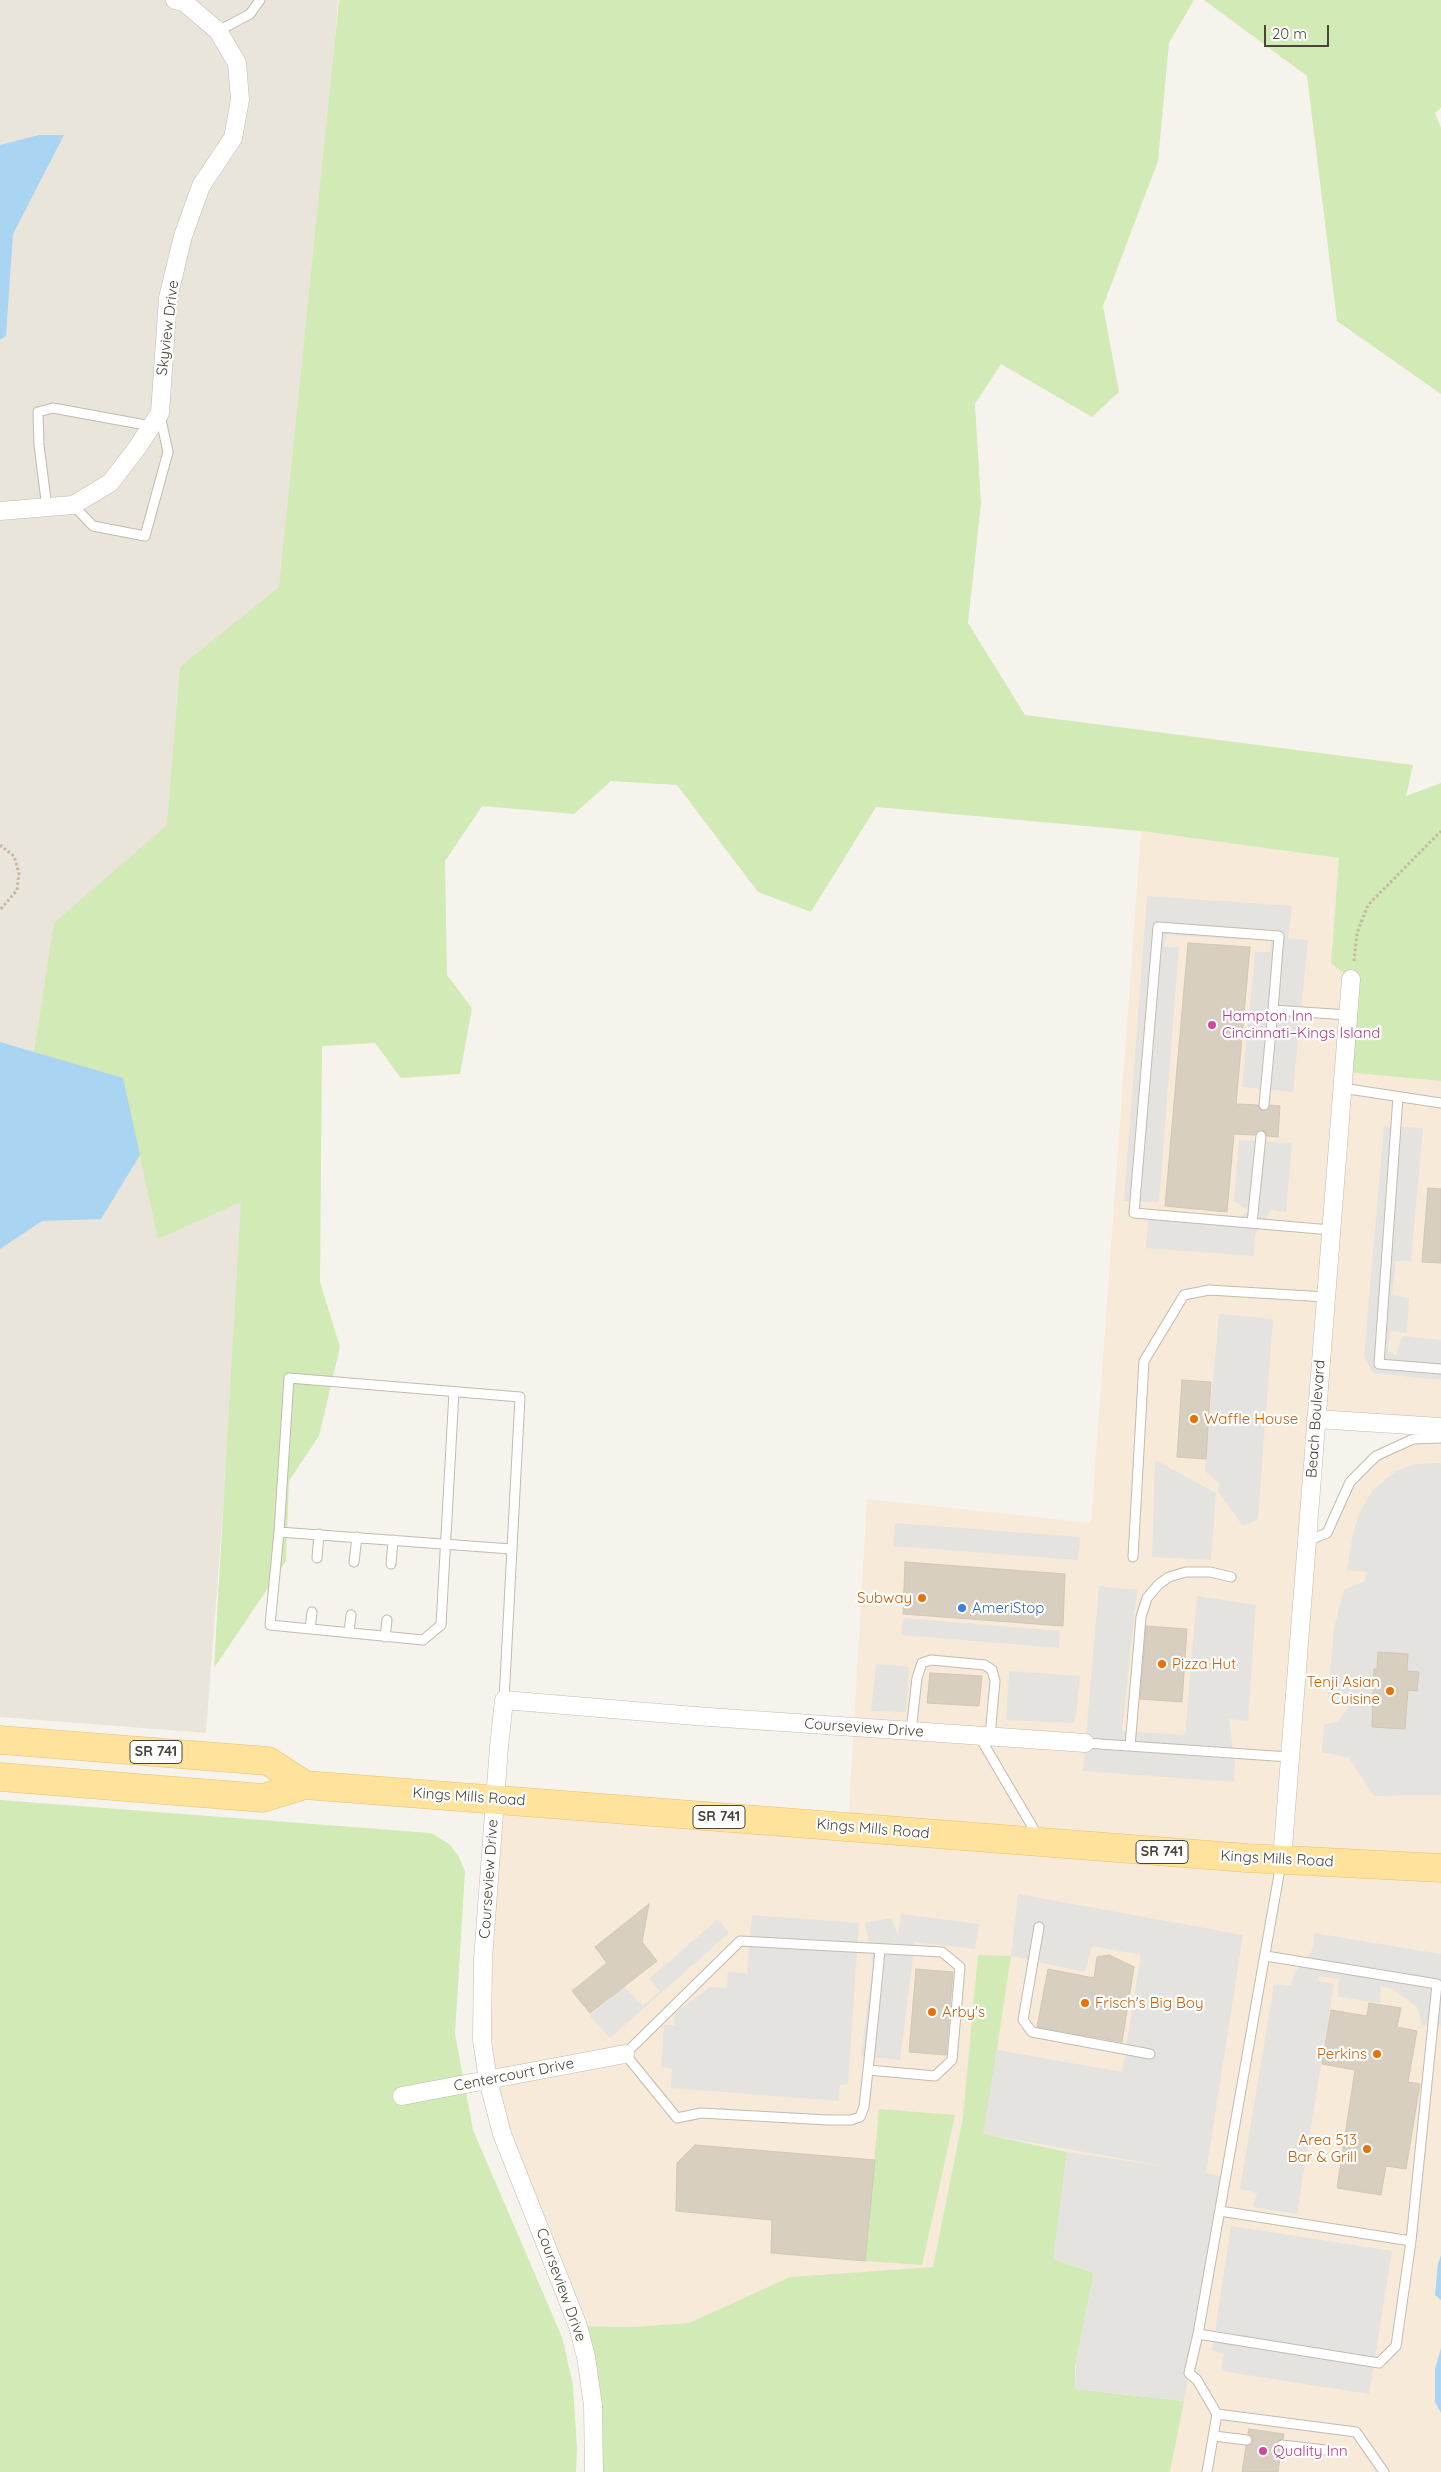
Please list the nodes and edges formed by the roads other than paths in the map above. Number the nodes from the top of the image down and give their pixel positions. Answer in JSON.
{"nodes":[{"id":1,"x":175,"y":0,"type":"edge"},
{"id":2,"x":260,"y":0,"type":"edge"},
{"id":3,"x":218,"y":31,"type":"junction"},
{"id":4,"x":156,"y":419,"type":"junction"},
{"id":5,"x":73,"y":505,"type":"junction"},
{"id":6,"x":47,"y":508,"type":"junction"},
{"id":7,"x":0,"y":510,"type":"edge"},
{"id":8,"x":1351,"y":979,"type":"road end"},
{"id":9,"x":1273,"y":1010,"type":"junction"},
{"id":10,"x":1348,"y":1015,"type":"junction"},
{"id":11,"x":1342,"y":1088,"type":"junction"},
{"id":12,"x":1398,"y":1097,"type":"junction"},
{"id":13,"x":1441,"y":1103,"type":"edge"},
{"id":14,"x":1264,"y":1105,"type":"dead end"},
{"id":15,"x":1261,"y":1136,"type":"dead end"},
{"id":16,"x":1252,"y":1223,"type":"junction"},
{"id":17,"x":1331,"y":1230,"type":"junction"},
{"id":18,"x":1326,"y":1297,"type":"junction"},
{"id":19,"x":1441,"y":1370,"type":"edge"},
{"id":20,"x":454,"y":1392,"type":"junction"},
{"id":21,"x":1316,"y":1419,"type":"junction"},
{"id":22,"x":1441,"y":1427,"type":"edge"},
{"id":23,"x":1441,"y":1438,"type":"edge"},
{"id":24,"x":279,"y":1532,"type":"junction"},
{"id":25,"x":319,"y":1534,"type":"junction"},
{"id":26,"x":356,"y":1537,"type":"junction"},
{"id":27,"x":393,"y":1540,"type":"junction"},
{"id":28,"x":1307,"y":1541,"type":"junction"},
{"id":29,"x":445,"y":1544,"type":"junction"},
{"id":30,"x":511,"y":1549,"type":"junction"},
{"id":31,"x":1133,"y":1557,"type":"dead end"},
{"id":32,"x":317,"y":1558,"type":"dead end"},
{"id":33,"x":354,"y":1562,"type":"dead end"},
{"id":34,"x":391,"y":1564,"type":"dead end"},
{"id":35,"x":1231,"y":1577,"type":"dead end"},
{"id":36,"x":312,"y":1612,"type":"dead end"},
{"id":37,"x":351,"y":1615,"type":"dead end"},
{"id":38,"x":386,"y":1620,"type":"dead end"},
{"id":39,"x":310,"y":1629,"type":"junction"},
{"id":40,"x":349,"y":1632,"type":"junction"},
{"id":41,"x":385,"y":1637,"type":"junction"},
{"id":42,"x":504,"y":1700,"type":"junction"},
{"id":43,"x":911,"y":1731,"type":"junction"},
{"id":44,"x":984,"y":1736,"type":"junction"},
{"id":45,"x":0,"y":1740,"type":"edge"},
{"id":46,"x":1085,"y":1743,"type":"joint"},
{"id":47,"x":1130,"y":1746,"type":"junction"},
{"id":48,"x":1289,"y":1757,"type":"junction"},
{"id":49,"x":0,"y":1777,"type":"edge"},
{"id":50,"x":305,"y":1785,"type":"junction"},
{"id":51,"x":496,"y":1799,"type":"junction"},
{"id":52,"x":1042,"y":1842,"type":"junction"},
{"id":53,"x":1282,"y":1860,"type":"junction"},
{"id":54,"x":1441,"y":1868,"type":"edge"},
{"id":55,"x":1039,"y":1927,"type":"dead end"},
{"id":56,"x":880,"y":1950,"type":"junction"},
{"id":57,"x":1266,"y":1956,"type":"junction"},
{"id":58,"x":625,"y":2054,"type":"junction"},
{"id":59,"x":1150,"y":2054,"type":"dead end"},
{"id":60,"x":868,"y":2070,"type":"junction"},
{"id":61,"x":488,"y":2080,"type":"junction"},
{"id":62,"x":402,"y":2096,"type":"dead end"},
{"id":63,"x":1220,"y":2211,"type":"junction"},
{"id":64,"x":1411,"y":2241,"type":"junction"},
{"id":65,"x":1198,"y":2334,"type":"junction"},
{"id":66,"x":1217,"y":2414,"type":"junction"},
{"id":67,"x":1214,"y":2436,"type":"junction"},
{"id":68,"x":1247,"y":2440,"type":"dead end"},
{"id":69,"x":1282,"y":2445,"type":"dead end"},
{"id":70,"x":1325,"y":2450,"type":"dead end"},
{"id":71,"x":594,"y":2472,"type":"edge"},
{"id":72,"x":1207,"y":2472,"type":"edge"},
{"id":73,"x":1384,"y":2472,"type":"edge"}],
"edges":[{"from":1,"to":3,"type":"street","name":"Skyview Drive"},
{"from":2,"to":3,"type":"lane"},
{"from":3,"to":4,"type":"street","name":"Skyview Drive"},
{"from":4,"to":5,"type":"street"},
{"from":4,"to":5,"type":"lane"},
{"from":4,"to":6,"type":"lane"},
{"from":5,"to":6,"type":"street"},
{"from":6,"to":7,"type":"street"},
{"from":8,"to":10,"type":"street","name":"Beach Boulevard"},
{"from":9,"to":10,"type":"lane"},
{"from":9,"to":14,"type":"lane"},
{"from":9,"to":16,"type":"lane"},
{"from":10,"to":11,"type":"street","name":"Beach Boulevard"},
{"from":11,"to":12,"type":"lane"},
{"from":11,"to":17,"type":"street","name":"Beach Boulevard"},
{"from":12,"to":13,"type":"lane"},
{"from":12,"to":19,"type":"lane"},
{"from":15,"to":16,"type":"lane"},
{"from":16,"to":17,"type":"lane"},
{"from":17,"to":18,"type":"street","name":"Beach Boulevard"},
{"from":18,"to":21,"type":"street","name":"Beach Boulevard"},
{"from":18,"to":31,"type":"lane"},
{"from":20,"to":24,"type":"lane"},
{"from":20,"to":29,"type":"lane"},
{"from":20,"to":30,"type":"lane"},
{"from":21,"to":22,"type":"street"},
{"from":21,"to":28,"type":"street","name":"Beach Boulevard"},
{"from":23,"to":28,"type":"lane"},
{"from":24,"to":25,"type":"lane"},
{"from":24,"to":39,"type":"lane"},
{"from":25,"to":26,"type":"lane"},
{"from":25,"to":32,"type":"lane"},
{"from":26,"to":27,"type":"lane"},
{"from":26,"to":33,"type":"lane"},
{"from":27,"to":29,"type":"lane"},
{"from":27,"to":34,"type":"lane"},
{"from":28,"to":48,"type":"street","name":"Beach Boulevard"},
{"from":29,"to":30,"type":"lane"},
{"from":29,"to":41,"type":"lane"},
{"from":30,"to":42,"type":"lane"},
{"from":35,"to":47,"type":"lane"},
{"from":36,"to":39,"type":"lane"},
{"from":37,"to":40,"type":"lane"},
{"from":38,"to":41,"type":"lane"},
{"from":39,"to":40,"type":"lane"},
{"from":40,"to":41,"type":"lane"},
{"from":42,"to":43,"type":"street","name":"Courseview Drive"},
{"from":42,"to":51,"type":"street","name":"Courseview Drive"},
{"from":43,"to":44,"type":"street","name":"Courseview Drive"},
{"from":43,"to":44,"type":"lane"},
{"from":44,"to":46,"type":"street","name":"Courseview Drive"},
{"from":44,"to":52,"type":"lane"},
{"from":45,"to":50,"type":"main road","name":"Kings Mills Road","number":"SR 741"},
{"from":46,"to":47,"type":"lane"},
{"from":47,"to":48,"type":"lane"},
{"from":48,"to":53,"type":"street","name":"Beach Boulevard"},
{"from":49,"to":50,"type":"main road","name":"Kings Mills Road","number":"SR 741"},
{"from":50,"to":51,"type":"main road","name":"Kings Mills Road","number":"SR 741"},
{"from":51,"to":52,"type":"main road","name":"Kings Mills Road","number":"SR 741"},
{"from":51,"to":61,"type":"street","name":"Courseview Drive"},
{"from":52,"to":53,"type":"main road","name":"Kings Mills Road","number":"SR 741"},
{"from":53,"to":54,"type":"main road","name":"Kings Mills Road","number":"SR 741"},
{"from":53,"to":57,"type":"lane"},
{"from":55,"to":59,"type":"lane"},
{"from":56,"to":58,"type":"lane"},
{"from":56,"to":60,"type":"lane"},
{"from":56,"to":60,"type":"lane"},
{"from":57,"to":63,"type":"lane"},
{"from":57,"to":64,"type":"lane"},
{"from":58,"to":60,"type":"lane"},
{"from":58,"to":61,"type":"street","name":"Centercourt Drive"},
{"from":61,"to":62,"type":"street","name":"Centercourt Drive"},
{"from":61,"to":71,"type":"street","name":"Courseview Drive"},
{"from":63,"to":64,"type":"lane"},
{"from":63,"to":65,"type":"lane"},
{"from":64,"to":65,"type":"lane"},
{"from":65,"to":66,"type":"lane"},
{"from":66,"to":67,"type":"lane"},
{"from":66,"to":73,"type":"lane"},
{"from":67,"to":68,"type":"lane"},
{"from":67,"to":72,"type":"lane"},
{"from":69,"to":70,"type":"lane"}]}
